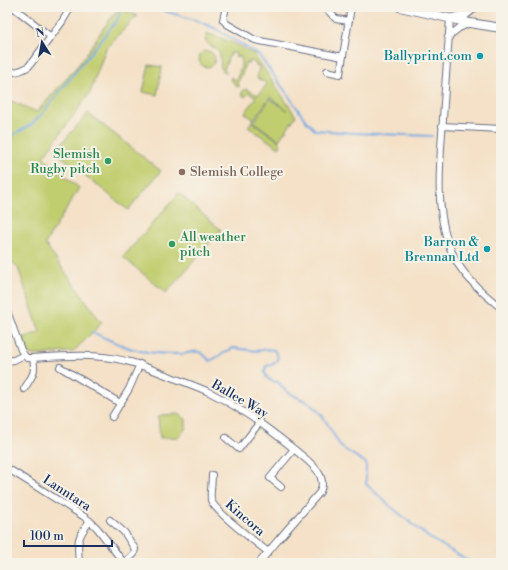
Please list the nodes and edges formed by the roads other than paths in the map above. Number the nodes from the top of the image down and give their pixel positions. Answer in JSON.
{"nodes":[{"id":1,"x":13,"y":7,"type":"edge"},
{"id":2,"x":71,"y":7,"type":"edge"},
{"id":3,"x":226,"y":7,"type":"edge"},
{"id":4,"x":325,"y":7,"type":"edge"},
{"id":5,"x":351,"y":7,"type":"edge"},
{"id":6,"x":400,"y":7,"type":"edge"},
{"id":7,"x":475,"y":7,"type":"edge"},
{"id":8,"x":451,"y":18,"type":"junction"},
{"id":9,"x":348,"y":21,"type":"junction"},
{"id":10,"x":470,"y":23,"type":"junction"},
{"id":11,"x":501,"y":28,"type":"edge"},
{"id":12,"x":51,"y":36,"type":"junction"},
{"id":13,"x":448,"y":37,"type":"junction"},
{"id":14,"x":343,"y":58,"type":"junction"},
{"id":15,"x":327,"y":71,"type":"dead end"},
{"id":16,"x":7,"y":72,"type":"edge"},
{"id":17,"x":442,"y":126,"type":"junction"},
{"id":18,"x":501,"y":129,"type":"edge"},
{"id":19,"x":501,"y":308,"type":"edge"},
{"id":20,"x":7,"y":311,"type":"edge"},
{"id":21,"x":24,"y":355,"type":"junction"},
{"id":22,"x":33,"y":358,"type":"junction"},
{"id":23,"x":7,"y":361,"type":"edge"},
{"id":24,"x":140,"y":364,"type":"junction"},
{"id":25,"x":60,"y":367,"type":"dead end"},
{"id":26,"x":24,"y":389,"type":"dead end"},
{"id":27,"x":120,"y":404,"type":"junction"},
{"id":28,"x":112,"y":417,"type":"dead end"},
{"id":29,"x":260,"y":422,"type":"junction"},
{"id":30,"x":226,"y":438,"type":"dead end"},
{"id":31,"x":294,"y":449,"type":"junction"},
{"id":32,"x":7,"y":468,"type":"edge"},
{"id":33,"x":212,"y":476,"type":"dead end"},
{"id":34,"x":281,"y":487,"type":"dead end"},
{"id":35,"x":110,"y":520,"type":"dead end"},
{"id":36,"x":90,"y":521,"type":"junction"},
{"id":37,"x":268,"y":552,"type":"junction"},
{"id":38,"x":79,"y":562,"type":"edge"},
{"id":39,"x":124,"y":563,"type":"edge"},
{"id":40,"x":259,"y":563,"type":"edge"}],
"edges":[{"from":1,"to":12,"type":"street"},
{"from":2,"to":12,"type":"street"},
{"from":3,"to":14,"type":"street"},
{"from":4,"to":9,"type":"street"},
{"from":5,"to":9,"type":"street"},
{"from":6,"to":8,"type":"street"},
{"from":7,"to":8,"type":"street"},
{"from":7,"to":10,"type":"street"},
{"from":8,"to":10,"type":"street"},
{"from":8,"to":13,"type":"street"},
{"from":9,"to":14,"type":"street"},
{"from":10,"to":11,"type":"street"},
{"from":10,"to":13,"type":"street"},
{"from":12,"to":16,"type":"street"},
{"from":13,"to":17,"type":"street"},
{"from":14,"to":15,"type":"street"},
{"from":17,"to":18,"type":"street"},
{"from":17,"to":19,"type":"street"},
{"from":20,"to":21,"type":"street"},
{"from":21,"to":22,"type":"street","name":"Ballee Way"},
{"from":21,"to":23,"type":"street"},
{"from":22,"to":24,"type":"street","name":"Ballee Way"},
{"from":22,"to":26,"type":"street"},
{"from":24,"to":27,"type":"street"},
{"from":24,"to":29,"type":"street","name":"Ballee Way"},
{"from":25,"to":27,"type":"street"},
{"from":27,"to":28,"type":"street"},
{"from":29,"to":30,"type":"street"},
{"from":29,"to":31,"type":"street","name":"Ballee Way"},
{"from":31,"to":34,"type":"street"},
{"from":31,"to":37,"type":"street","name":"Ballee Way"},
{"from":32,"to":36,"type":"street","name":"Lanntara"},
{"from":33,"to":37,"type":"street","name":"Kincora"},
{"from":35,"to":39,"type":"street","name":"Lanntara"},
{"from":36,"to":38,"type":"street"},
{"from":36,"to":39,"type":"street","name":"Lanntara"},
{"from":37,"to":40,"type":"street","name":"Ballee Way"}]}
